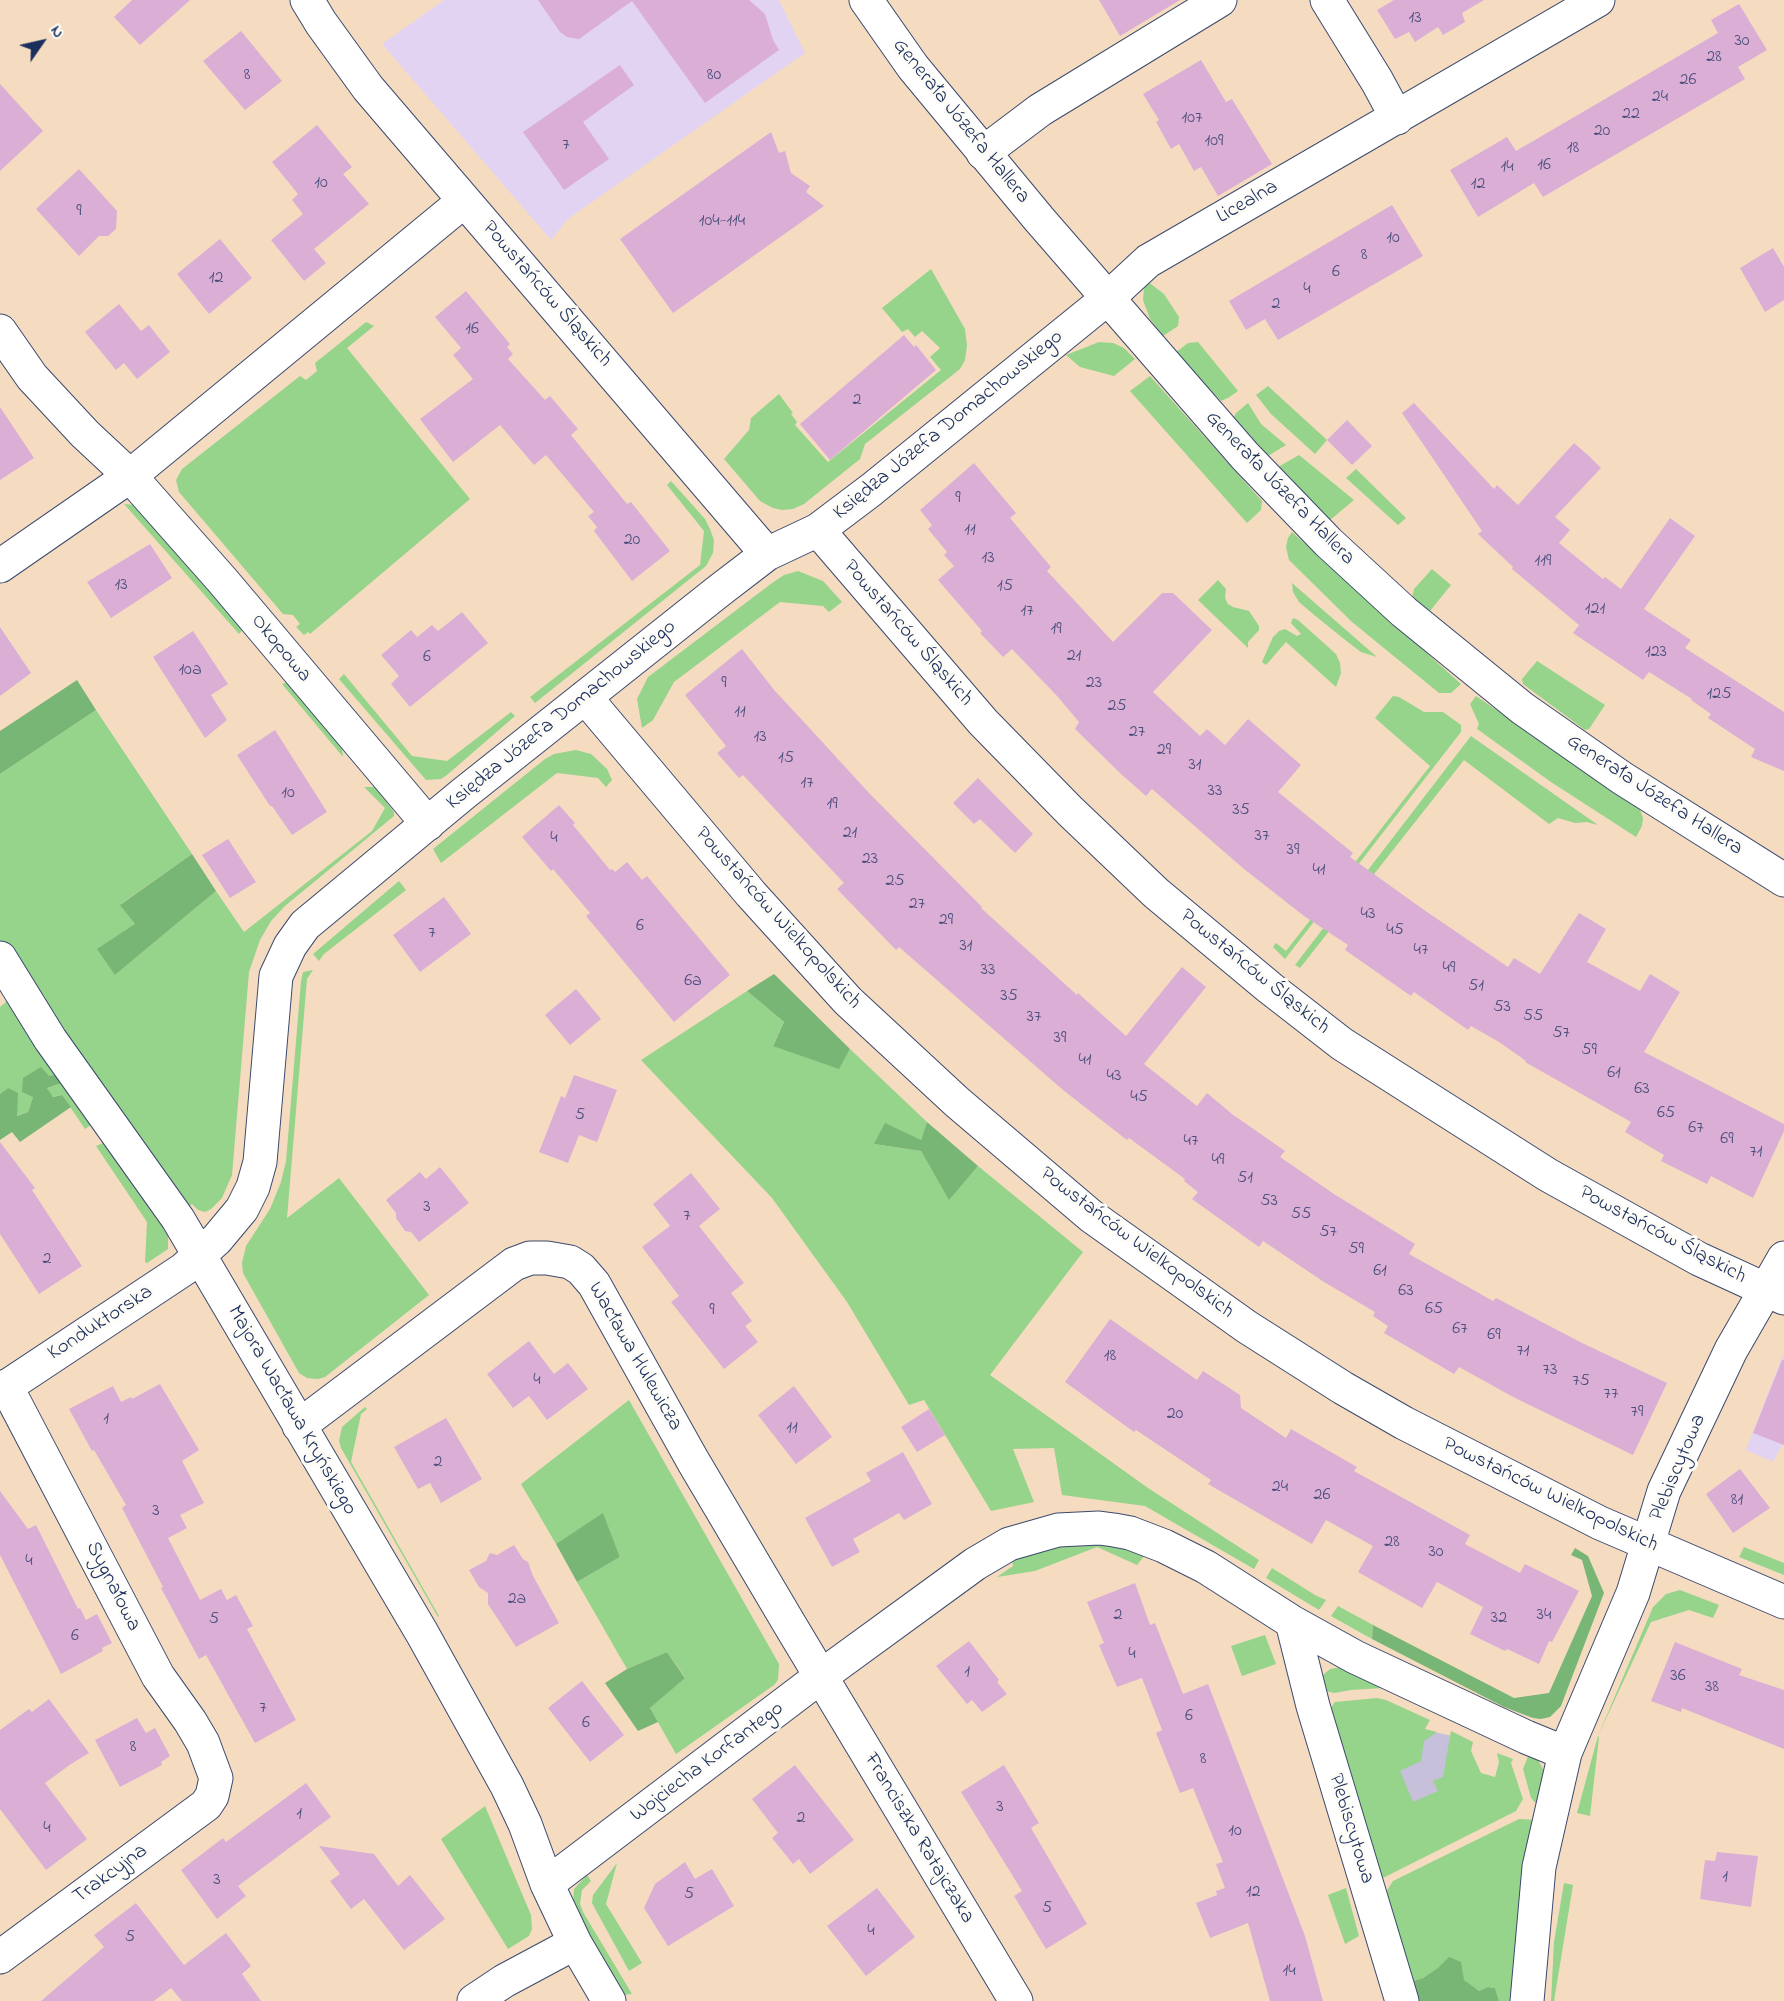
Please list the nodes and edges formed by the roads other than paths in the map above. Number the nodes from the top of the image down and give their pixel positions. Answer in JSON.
{"nodes":[{"id":1,"x":307,"y":0,"type":"edge"},
{"id":2,"x":866,"y":0,"type":"edge"},
{"id":3,"x":1220,"y":0,"type":"edge"},
{"id":4,"x":1327,"y":0,"type":"edge"},
{"id":5,"x":1598,"y":0,"type":"edge"},
{"id":6,"x":1397,"y":118,"type":"junction"},
{"id":7,"x":983,"y":153,"type":"junction"},
{"id":8,"x":464,"y":201,"type":"junction"},
{"id":9,"x":1108,"y":298,"type":"junction"},
{"id":10,"x":0,"y":331,"type":"edge"},
{"id":11,"x":130,"y":476,"type":"junction"},
{"id":12,"x":818,"y":530,"type":"junction"},
{"id":13,"x":767,"y":554,"type":"junction"},
{"id":14,"x":0,"y":566,"type":"edge"},
{"id":15,"x":585,"y":698,"type":"junction"},
{"id":16,"x":428,"y":824,"type":"junction"},
{"id":17,"x":1784,"y":880,"type":"edge"},
{"id":18,"x":0,"y":958,"type":"edge"},
{"id":19,"x":200,"y":1255,"type":"junction"},
{"id":20,"x":1784,"y":1258,"type":"edge"},
{"id":21,"x":1774,"y":1294,"type":"edge"},
{"id":22,"x":3,"y":1389,"type":"edge"},
{"id":23,"x":299,"y":1426,"type":"junction"},
{"id":24,"x":1648,"y":1545,"type":"junction"},
{"id":25,"x":1784,"y":1602,"type":"edge"},
{"id":26,"x":1292,"y":1622,"type":"junction"},
{"id":27,"x":820,"y":1677,"type":"junction"},
{"id":28,"x":1565,"y":1753,"type":"junction"},
{"id":29,"x":215,"y":1786,"type":"joint"},
{"id":30,"x":547,"y":1884,"type":"junction"},
{"id":31,"x":574,"y":1943,"type":"junction"},
{"id":32,"x":0,"y":1958,"type":"edge"},
{"id":33,"x":474,"y":2001,"type":"edge"},
{"id":34,"x":609,"y":2001,"type":"edge"},
{"id":35,"x":1016,"y":2001,"type":"edge"},
{"id":36,"x":1402,"y":2001,"type":"edge"},
{"id":37,"x":1527,"y":2001,"type":"edge"}],
"edges":[{"from":1,"to":8,"type":"street","name":"Powstańców Śląskich"},
{"from":2,"to":7,"type":"street","name":"Generała Józefa Hallera"},
{"from":3,"to":7,"type":"street"},
{"from":4,"to":6,"type":"street"},
{"from":5,"to":6,"type":"street","name":"Licealna"},
{"from":6,"to":9,"type":"street","name":"Licealna"},
{"from":7,"to":9,"type":"street","name":"Generała Józefa Hallera"},
{"from":8,"to":11,"type":"street"},
{"from":8,"to":13,"type":"street","name":"Powstańców Śląskich"},
{"from":9,"to":12,"type":"street","name":"Księdza Józefa Domachowskiego"},
{"from":9,"to":17,"type":"street","name":"Generała Józefa Hallera"},
{"from":10,"to":11,"type":"street","name":"Okopowa"},
{"from":11,"to":14,"type":"street"},
{"from":11,"to":16,"type":"street","name":"Okopowa"},
{"from":12,"to":13,"type":"street","name":"Księdza Józefa Domachowskiego"},
{"from":12,"to":21,"type":"street","name":"Powstańców Śląskich"},
{"from":13,"to":15,"type":"street","name":"Księdza Józefa Domachowskiego"},
{"from":15,"to":16,"type":"street","name":"Księdza Józefa Domachowskiego"},
{"from":15,"to":24,"type":"street","name":"Powstańców Wielkopolskich"},
{"from":16,"to":19,"type":"street","name":"Księdza Józefa Domachowskiego"},
{"from":18,"to":19,"type":"street","name":"Majora Wacława Kryńskiego"},
{"from":19,"to":22,"type":"street","name":"Konduktorska"},
{"from":19,"to":23,"type":"street","name":"Majora Wacława Kryńskiego"},
{"from":20,"to":21,"type":"street","name":"Plebiscytowa"},
{"from":21,"to":24,"type":"street","name":"Plebiscytowa"},
{"from":22,"to":29,"type":"street","name":"Sygnałowa"},
{"from":23,"to":27,"type":"street","name":"Wacława Hulewicza"},
{"from":23,"to":30,"type":"street","name":"Majora Wacława Kryńskiego"},
{"from":24,"to":25,"type":"street","name":"Powstańców Wielkopolskich"},
{"from":24,"to":28,"type":"street","name":"Plebiscytowa"},
{"from":26,"to":27,"type":"street","name":"Wojciecha Korfantego"},
{"from":26,"to":28,"type":"street"},
{"from":26,"to":36,"type":"street","name":"Plebiscytowa"},
{"from":27,"to":30,"type":"street","name":"Wojciecha Korfantego"},
{"from":27,"to":35,"type":"street","name":"Franciszka Ratajczaka"},
{"from":28,"to":37,"type":"street","name":"Plebiscytowa"},
{"from":29,"to":32,"type":"street","name":"Trakcyjna"},
{"from":30,"to":31,"type":"street"},
{"from":31,"to":33,"type":"street"},
{"from":31,"to":34,"type":"street"}]}
